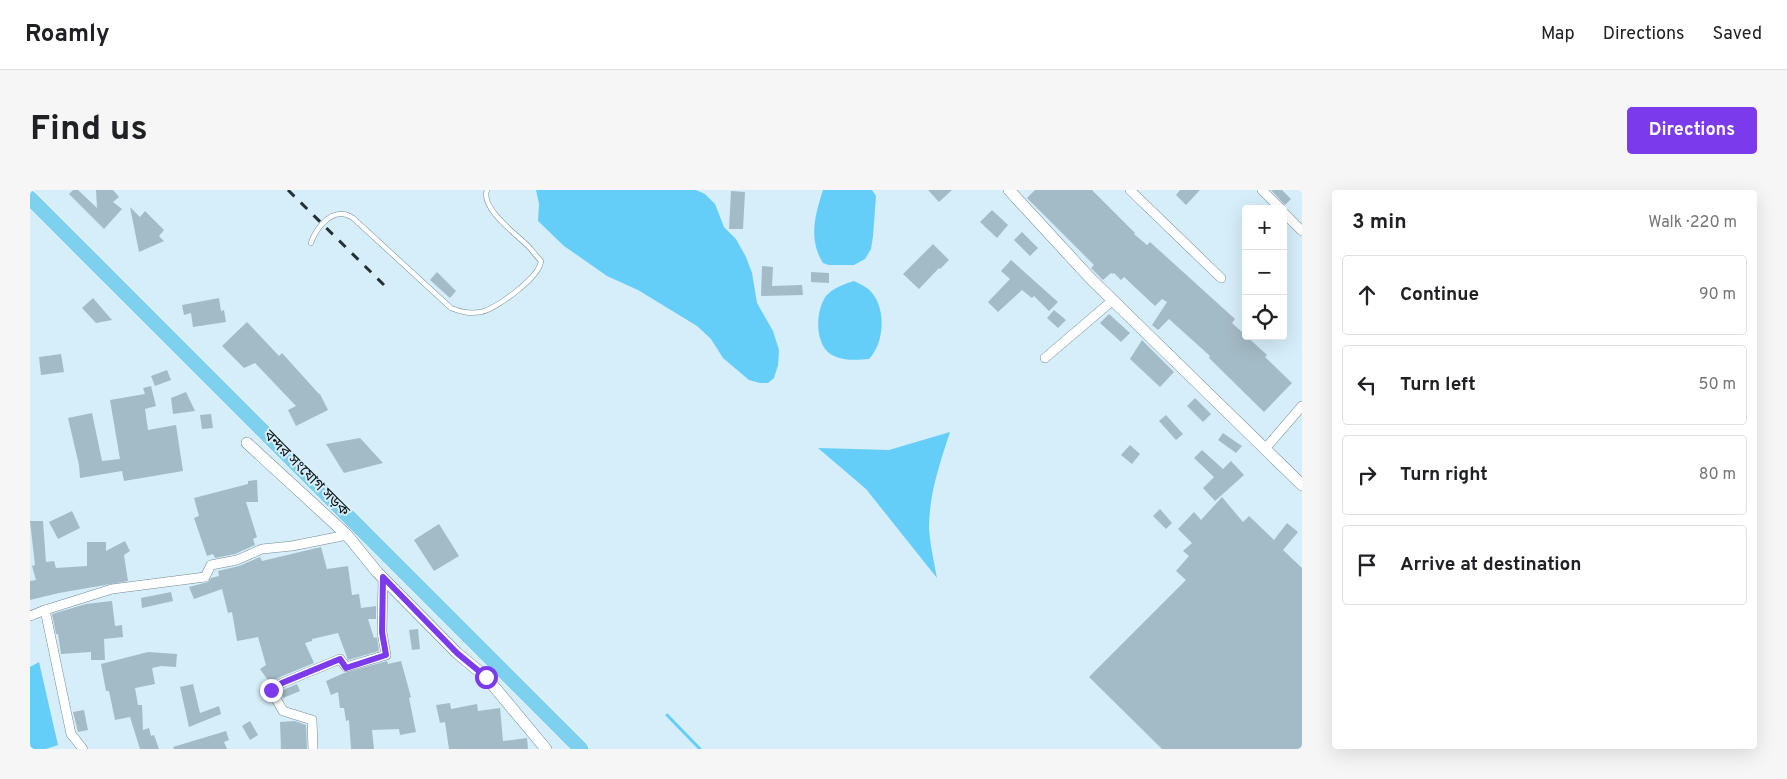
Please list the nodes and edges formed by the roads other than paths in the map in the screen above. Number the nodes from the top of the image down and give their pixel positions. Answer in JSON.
{"nodes":[{"id":1,"x":487,"y":190,"type":"edge"},
{"id":2,"x":1009,"y":190,"type":"edge"},
{"id":3,"x":1130,"y":190,"type":"edge"},
{"id":4,"x":1262,"y":190,"type":"edge"},
{"id":5,"x":30,"y":198,"type":"edge"},
{"id":6,"x":1277,"y":205,"type":"edge"},
{"id":7,"x":1287,"y":216,"type":"edge"},
{"id":8,"x":1302,"y":231,"type":"edge"},
{"id":9,"x":311,"y":243,"type":"dead end"},
{"id":10,"x":1221,"y":278,"type":"dead end"},
{"id":11,"x":1113,"y":300,"type":"junction"},
{"id":12,"x":1045,"y":358,"type":"dead end"},
{"id":13,"x":1302,"y":406,"type":"edge"},
{"id":14,"x":247,"y":443,"type":"dead end"},
{"id":15,"x":1265,"y":449,"type":"junction"},
{"id":16,"x":1302,"y":485,"type":"edge"},
{"id":17,"x":347,"y":535,"type":"junction"},
{"id":18,"x":383,"y":577,"type":"junction"},
{"id":19,"x":45,"y":610,"type":"junction"},
{"id":20,"x":30,"y":616,"type":"edge"},
{"id":21,"x":83,"y":749,"type":"edge"},
{"id":22,"x":313,"y":749,"type":"edge"},
{"id":23,"x":546,"y":749,"type":"edge"},
{"id":24,"x":581,"y":749,"type":"edge"}],
"edges":[{"from":1,"to":9,"type":"lane"},
{"from":2,"to":11,"type":"street"},
{"from":3,"to":10,"type":"street"},
{"from":4,"to":6,"type":"street"},
{"from":5,"to":24,"type":"highway","name":"বন্দর সংযোগ সড়ক"},
{"from":7,"to":8,"type":"street"},
{"from":11,"to":12,"type":"street"},
{"from":11,"to":15,"type":"street"},
{"from":13,"to":15,"type":"street"},
{"from":14,"to":17,"type":"street"},
{"from":15,"to":16,"type":"street"},
{"from":17,"to":18,"type":"street"},
{"from":17,"to":19,"type":"street"},
{"from":18,"to":22,"type":"street"},
{"from":18,"to":23,"type":"street"},
{"from":19,"to":20,"type":"street"},
{"from":19,"to":21,"type":"street"}]}
